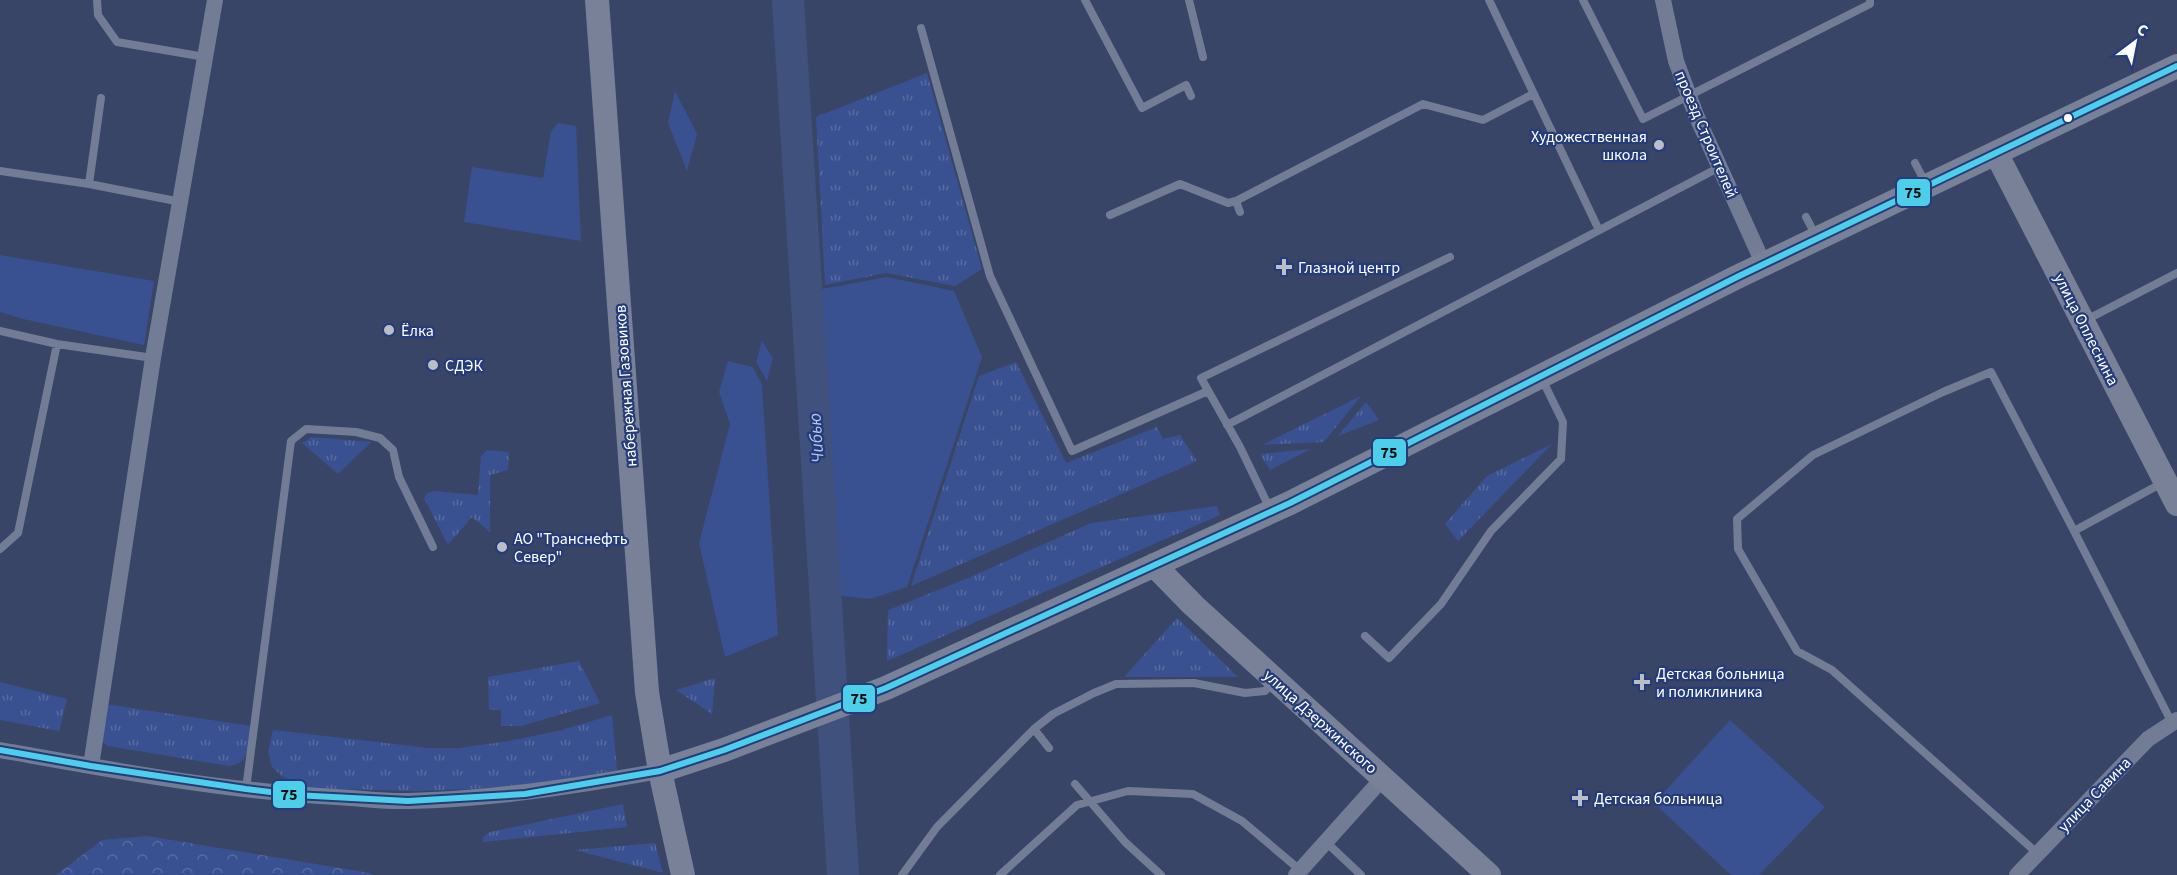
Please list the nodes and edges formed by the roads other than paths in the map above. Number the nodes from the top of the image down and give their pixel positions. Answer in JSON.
{"nodes":[{"id":1,"x":97,"y":0,"type":"edge"},
{"id":2,"x":215,"y":0,"type":"edge"},
{"id":3,"x":597,"y":0,"type":"edge"},
{"id":4,"x":1085,"y":0,"type":"edge"},
{"id":5,"x":1189,"y":0,"type":"edge"},
{"id":6,"x":1488,"y":0,"type":"edge"},
{"id":7,"x":1583,"y":0,"type":"edge"},
{"id":8,"x":1665,"y":0,"type":"edge"},
{"id":9,"x":1870,"y":0,"type":"edge"},
{"id":10,"x":921,"y":28,"type":"dead end"},
{"id":11,"x":205,"y":57,"type":"junction"},
{"id":12,"x":1203,"y":57,"type":"dead end"},
{"id":13,"x":2177,"y":66,"type":"edge"},
{"id":14,"x":1533,"y":94,"type":"junction"},
{"id":15,"x":1689,"y":95,"type":"junction"},
{"id":16,"x":1191,"y":96,"type":"dead end"},
{"id":17,"x":101,"y":98,"type":"dead end"},
{"id":18,"x":1996,"y":153,"type":"junction"},
{"id":19,"x":1915,"y":163,"type":"dead end"},
{"id":20,"x":1720,"y":167,"type":"junction"},
{"id":21,"x":0,"y":171,"type":"edge"},
{"id":22,"x":89,"y":184,"type":"junction"},
{"id":23,"x":1927,"y":186,"type":"junction"},
{"id":24,"x":1236,"y":201,"type":"junction"},
{"id":25,"x":181,"y":202,"type":"junction"},
{"id":26,"x":1240,"y":212,"type":"dead end"},
{"id":27,"x":1110,"y":215,"type":"dead end"},
{"id":28,"x":1806,"y":217,"type":"dead end"},
{"id":29,"x":1599,"y":230,"type":"junction"},
{"id":30,"x":1818,"y":239,"type":"junction"},
{"id":31,"x":1450,"y":257,"type":"dead end"},
{"id":32,"x":1764,"y":265,"type":"junction"},
{"id":33,"x":2176,"y":277,"type":"edge"},
{"id":34,"x":2083,"y":321,"type":"junction"},
{"id":35,"x":0,"y":331,"type":"edge"},
{"id":36,"x":57,"y":344,"type":"junction"},
{"id":37,"x":153,"y":358,"type":"junction"},
{"id":38,"x":1540,"y":377,"type":"junction"},
{"id":39,"x":1208,"y":391,"type":"junction"},
{"id":40,"x":1227,"y":425,"type":"junction"},
{"id":41,"x":2165,"y":481,"type":"junction"},
{"id":42,"x":2177,"y":504,"type":"edge"},
{"id":43,"x":1272,"y":511,"type":"junction"},
{"id":44,"x":2074,"y":531,"type":"junction"},
{"id":45,"x":433,"y":547,"type":"dead end"},
{"id":46,"x":0,"y":549,"type":"edge"},
{"id":47,"x":1154,"y":565,"type":"junction"},
{"id":48,"x":1365,"y":636,"type":"dead end"},
{"id":49,"x":1276,"y":680,"type":"junction"},
{"id":50,"x":2174,"y":722,"type":"edge"},
{"id":51,"x":1034,"y":729,"type":"junction"},
{"id":52,"x":1049,"y":748,"type":"dead end"},
{"id":53,"x":0,"y":750,"type":"edge"},
{"id":54,"x":91,"y":766,"type":"junction"},
{"id":55,"x":660,"y":771,"type":"junction"},
{"id":56,"x":1383,"y":778,"type":"junction"},
{"id":57,"x":1075,"y":784,"type":"dead end"},
{"id":58,"x":246,"y":789,"type":"junction"},
{"id":59,"x":1090,"y":801,"type":"junction"},
{"id":60,"x":1326,"y":842,"type":"junction"},
{"id":61,"x":2037,"y":853,"type":"junction"},
{"id":62,"x":1298,"y":873,"type":"edge"},
{"id":63,"x":1359,"y":874,"type":"edge"},
{"id":64,"x":683,"y":875,"type":"edge"},
{"id":65,"x":902,"y":875,"type":"edge"},
{"id":66,"x":1000,"y":875,"type":"edge"},
{"id":67,"x":1161,"y":875,"type":"edge"},
{"id":68,"x":1489,"y":875,"type":"edge"},
{"id":69,"x":2017,"y":875,"type":"edge"}],
"edges":[{"from":1,"to":11,"type":"lane"},
{"from":2,"to":11,"type":"street"},
{"from":3,"to":55,"type":"main road","name":"набережная Газовиков"},
{"from":4,"to":16,"type":"lane"},
{"from":5,"to":12,"type":"lane"},
{"from":6,"to":14,"type":"lane"},
{"from":7,"to":15,"type":"lane"},
{"from":8,"to":15,"type":"street","name":"проезд Строителей"},
{"from":9,"to":15,"type":"lane"},
{"from":10,"to":39,"type":"lane"},
{"from":11,"to":25,"type":"street"},
{"from":13,"to":18,"type":"main road"},
{"from":14,"to":24,"type":"lane"},
{"from":14,"to":29,"type":"lane"},
{"from":15,"to":20,"type":"street","name":"проезд Строителей"},
{"from":17,"to":22,"type":"lane"},
{"from":18,"to":23,"type":"main road"},
{"from":18,"to":34,"type":"main road","name":"улица Оплеснина"},
{"from":19,"to":23,"type":"lane"},
{"from":20,"to":29,"type":"lane"},
{"from":20,"to":32,"type":"street","name":"проезд Строителей"},
{"from":21,"to":22,"type":"lane"},
{"from":22,"to":25,"type":"lane"},
{"from":23,"to":30,"type":"main road"},
{"from":24,"to":26,"type":"lane"},
{"from":24,"to":27,"type":"lane"},
{"from":25,"to":37,"type":"street"},
{"from":28,"to":30,"type":"lane"},
{"from":29,"to":40,"type":"lane"},
{"from":30,"to":32,"type":"main road"},
{"from":31,"to":39,"type":"lane"},
{"from":32,"to":38,"type":"main road"},
{"from":33,"to":34,"type":"lane"},
{"from":34,"to":41,"type":"main road","name":"улица Оплеснина"},
{"from":35,"to":36,"type":"lane"},
{"from":36,"to":37,"type":"lane"},
{"from":36,"to":46,"type":"lane"},
{"from":37,"to":54,"type":"street"},
{"from":38,"to":43,"type":"main road"},
{"from":38,"to":48,"type":"lane"},
{"from":39,"to":40,"type":"lane"},
{"from":40,"to":43,"type":"lane"},
{"from":41,"to":42,"type":"main road","name":"улица Оплеснина"},
{"from":41,"to":44,"type":"lane"},
{"from":43,"to":47,"type":"main road"},
{"from":44,"to":50,"type":"lane"},
{"from":44,"to":61,"type":"lane"},
{"from":45,"to":58,"type":"lane"},
{"from":47,"to":49,"type":"main road","name":"улица Дзержинского"},
{"from":47,"to":55,"type":"main road"},
{"from":49,"to":51,"type":"lane"},
{"from":49,"to":56,"type":"main road","name":"улица Дзержинского"},
{"from":50,"to":61,"type":"street","name":"улица Савина"},
{"from":51,"to":52,"type":"lane"},
{"from":51,"to":65,"type":"lane"},
{"from":53,"to":54,"type":"street"},
{"from":54,"to":58,"type":"street"},
{"from":55,"to":58,"type":"street"},
{"from":55,"to":64,"type":"main road","name":"набережная Газовиков"},
{"from":56,"to":60,"type":"street"},
{"from":56,"to":68,"type":"main road","name":"улица Дзержинского"},
{"from":57,"to":59,"type":"lane"},
{"from":59,"to":62,"type":"lane"},
{"from":59,"to":66,"type":"lane"},
{"from":59,"to":67,"type":"lane"},
{"from":60,"to":62,"type":"street"},
{"from":60,"to":63,"type":"lane"},
{"from":61,"to":69,"type":"street","name":"улица Савина"}]}
